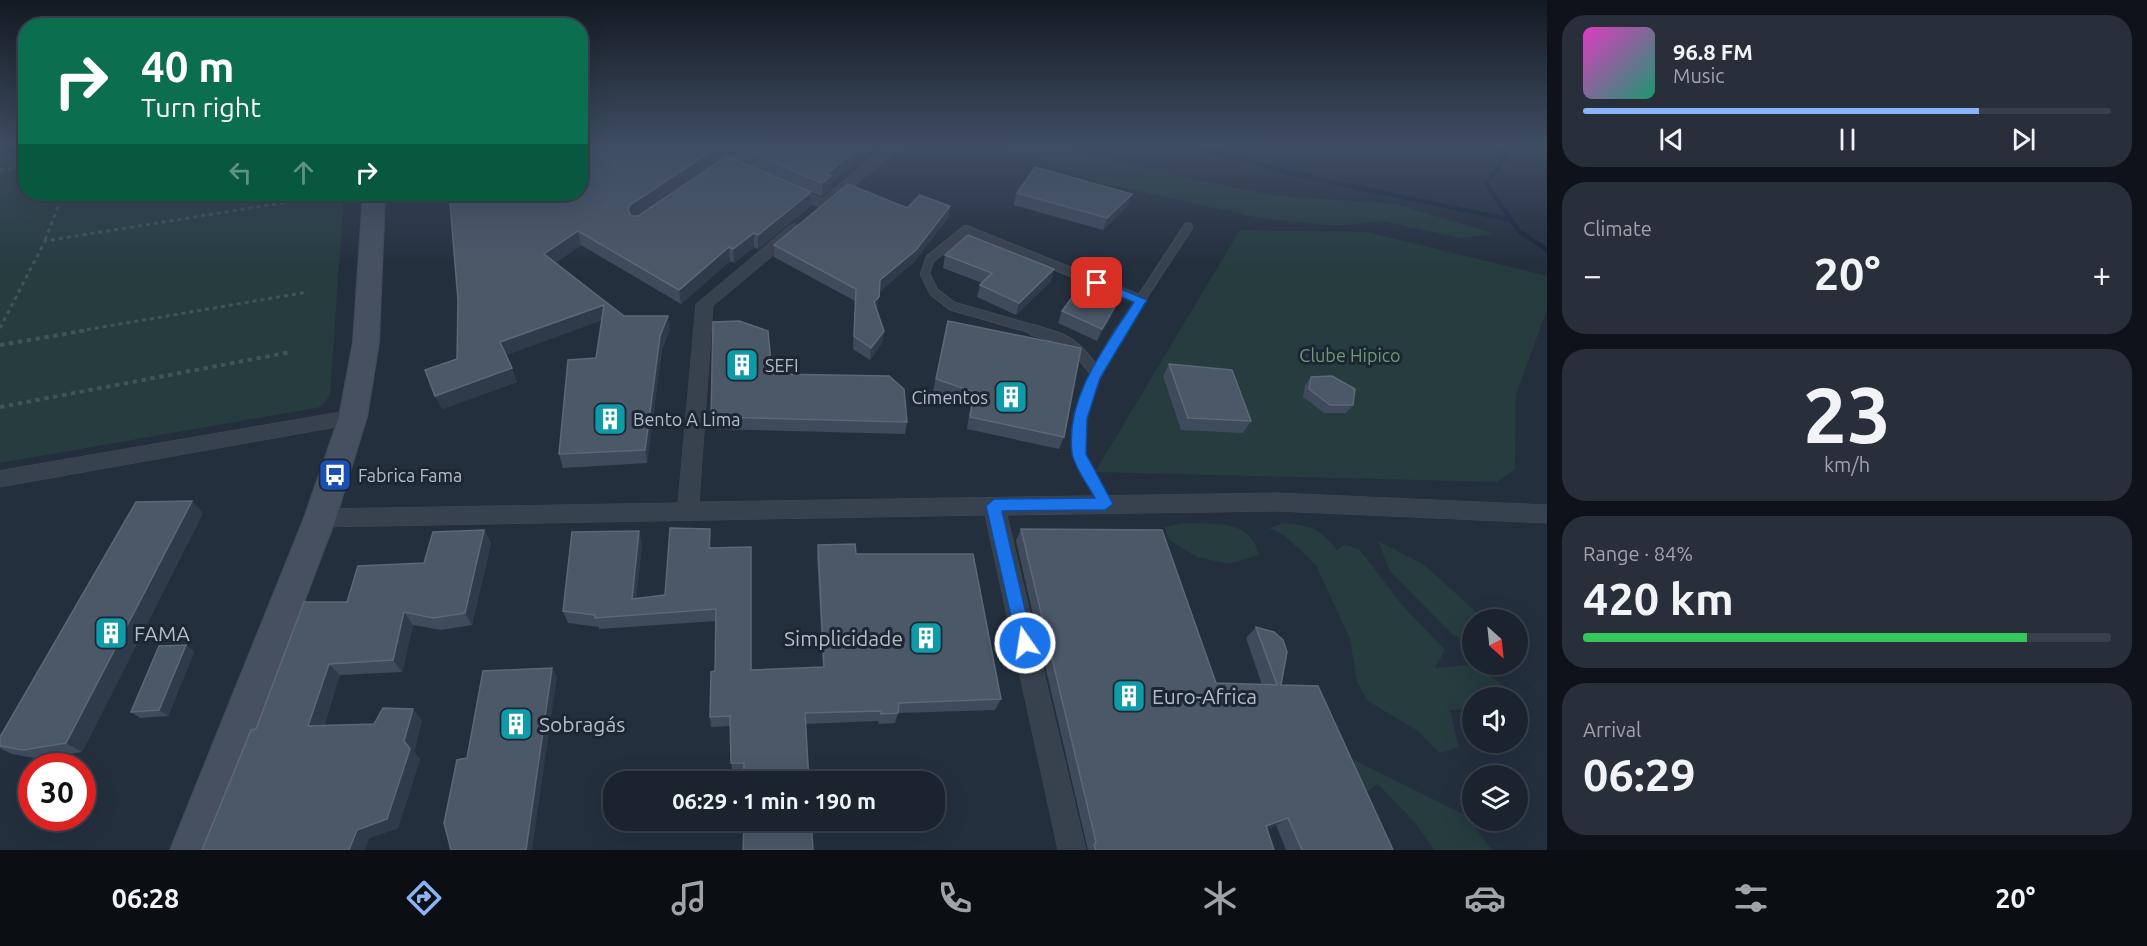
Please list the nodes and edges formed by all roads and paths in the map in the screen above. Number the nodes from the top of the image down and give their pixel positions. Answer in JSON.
{"nodes":[{"id":1,"x":846,"y":186,"type":"edge"},
{"id":2,"x":791,"y":190,"type":"edge"},
{"id":3,"x":60,"y":201,"type":"edge"},
{"id":4,"x":294,"y":201,"type":"edge"},
{"id":5,"x":374,"y":201,"type":"edge"},
{"id":6,"x":823,"y":204,"type":"junction"},
{"id":7,"x":1188,"y":228,"type":"dead end"},
{"id":8,"x":45,"y":241,"type":"junction"},
{"id":9,"x":308,"y":292,"type":"dead end"},
{"id":10,"x":1141,"y":300,"type":"junction"},
{"id":11,"x":0,"y":328,"type":"edge"},
{"id":12,"x":0,"y":345,"type":"edge"},
{"id":13,"x":291,"y":352,"type":"dead end"},
{"id":14,"x":1096,"y":373,"type":"junction"},
{"id":15,"x":0,"y":407,"type":"edge"},
{"id":16,"x":353,"y":417,"type":"junction"},
{"id":17,"x":0,"y":479,"type":"edge"},
{"id":18,"x":1105,"y":504,"type":"junction"},
{"id":19,"x":994,"y":506,"type":"junction"},
{"id":20,"x":688,"y":510,"type":"junction"},
{"id":21,"x":1547,"y":514,"type":"edge"},
{"id":22,"x":320,"y":518,"type":"junction"},
{"id":23,"x":190,"y":850,"type":"edge"},
{"id":24,"x":1072,"y":850,"type":"edge"}],
"edges":[{"from":1,"to":6,"type":"street"},
{"from":2,"to":6,"type":"lane"},
{"from":3,"to":8,"type":"path"},
{"from":4,"to":8,"type":"path"},
{"from":5,"to":16,"type":"main road"},
{"from":6,"to":20,"type":"street"},
{"from":7,"to":10,"type":"lane"},
{"from":8,"to":11,"type":"path"},
{"from":9,"to":12,"type":"path"},
{"from":10,"to":14,"type":"lane"},
{"from":10,"to":14,"type":"lane"},
{"from":13,"to":15,"type":"path"},
{"from":14,"to":18,"type":"lane"},
{"from":16,"to":17,"type":"street"},
{"from":16,"to":22,"type":"main road"},
{"from":18,"to":19,"type":"street"},
{"from":18,"to":21,"type":"street"},
{"from":19,"to":20,"type":"street"},
{"from":19,"to":24,"type":"street"},
{"from":20,"to":22,"type":"street"},
{"from":22,"to":23,"type":"main road"}]}
